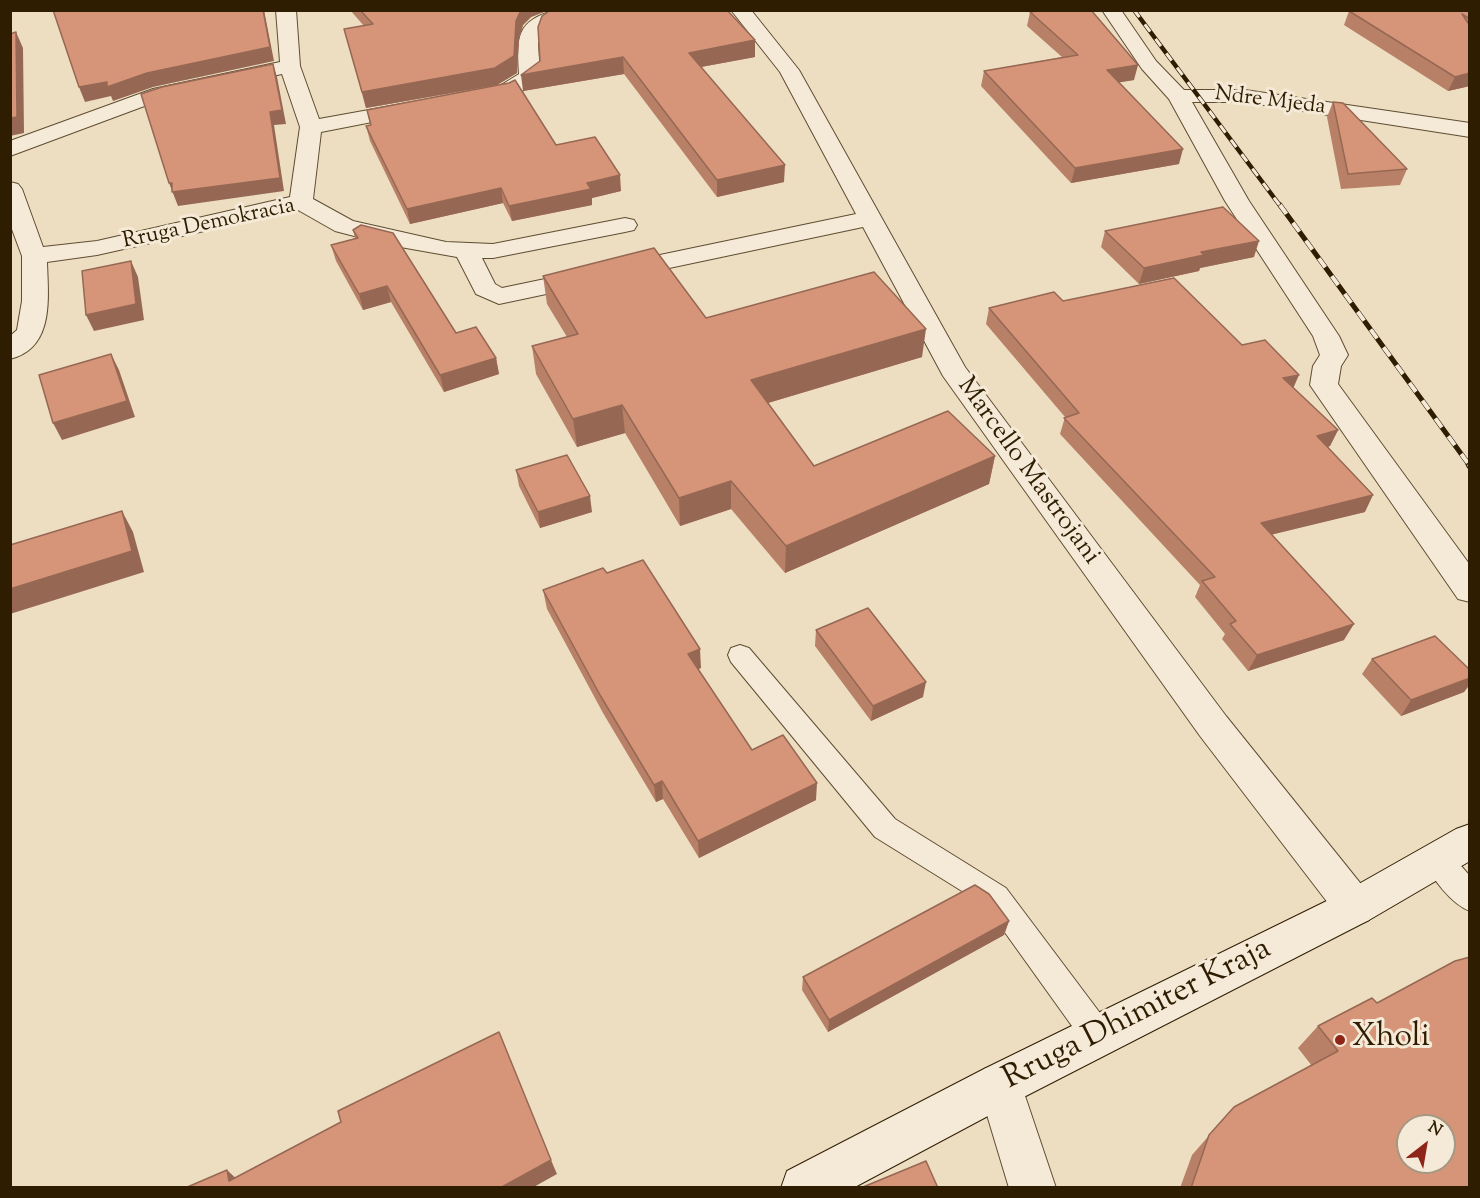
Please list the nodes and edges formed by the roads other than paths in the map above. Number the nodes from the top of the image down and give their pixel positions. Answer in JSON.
{"nodes":[{"id":1,"x":286,"y":10,"type":"edge"},
{"id":2,"x":580,"y":10,"type":"edge"},
{"id":3,"x":740,"y":10,"type":"edge"},
{"id":4,"x":1111,"y":10,"type":"edge"},
{"id":5,"x":290,"y":66,"type":"junction"},
{"id":6,"x":1178,"y":96,"type":"junction"},
{"id":7,"x":459,"y":100,"type":"edge"},
{"id":8,"x":436,"y":104,"type":"edge"},
{"id":9,"x":311,"y":127,"type":"junction"},
{"id":10,"x":1470,"y":130,"type":"edge"},
{"id":11,"x":10,"y":149,"type":"edge"},
{"id":12,"x":10,"y":189,"type":"edge"},
{"id":13,"x":301,"y":202,"type":"junction"},
{"id":14,"x":870,"y":218,"type":"junction"},
{"id":15,"x":626,"y":225,"type":"dead end"},
{"id":16,"x":466,"y":250,"type":"junction"},
{"id":17,"x":34,"y":256,"type":"junction"},
{"id":18,"x":10,"y":351,"type":"edge"},
{"id":19,"x":1470,"y":590,"type":"edge"},
{"id":20,"x":740,"y":655,"type":"dead end"},
{"id":21,"x":1454,"y":850,"type":"edge"},
{"id":22,"x":1470,"y":898,"type":"edge"},
{"id":23,"x":1355,"y":907,"type":"junction"},
{"id":24,"x":1098,"y":1036,"type":"junction"},
{"id":25,"x":1000,"y":1085,"type":"junction"},
{"id":26,"x":804,"y":1188,"type":"edge"},
{"id":27,"x":1033,"y":1188,"type":"edge"}],
"edges":[{"from":1,"to":5,"type":"street"},
{"from":2,"to":7,"type":"street"},
{"from":3,"to":14,"type":"street","name":"Marcello Mastrojani"},
{"from":4,"to":6,"type":"street","name":"Ndre Mjeda"},
{"from":5,"to":9,"type":"street"},
{"from":5,"to":11,"type":"street"},
{"from":6,"to":10,"type":"street","name":"Ndre Mjeda"},
{"from":6,"to":19,"type":"street"},
{"from":8,"to":9,"type":"street"},
{"from":9,"to":13,"type":"street"},
{"from":12,"to":17,"type":"street"},
{"from":13,"to":16,"type":"street","name":"Rruga Demokracia"},
{"from":13,"to":17,"type":"street","name":"Rruga Demokracia"},
{"from":14,"to":16,"type":"street"},
{"from":14,"to":23,"type":"street","name":"Marcello Mastrojani"},
{"from":15,"to":16,"type":"street","name":"Rruga Demokracia"},
{"from":17,"to":18,"type":"street"},
{"from":20,"to":24,"type":"lane"},
{"from":21,"to":22,"type":"lane"},
{"from":21,"to":23,"type":"street","name":"Rruga Dhimiter Kraja"},
{"from":23,"to":24,"type":"street","name":"Rruga Dhimiter Kraja"},
{"from":24,"to":25,"type":"street","name":"Rruga Dhimiter Kraja"},
{"from":25,"to":26,"type":"street","name":"Rruga Dhimiter Kraja"},
{"from":25,"to":27,"type":"street"}]}
